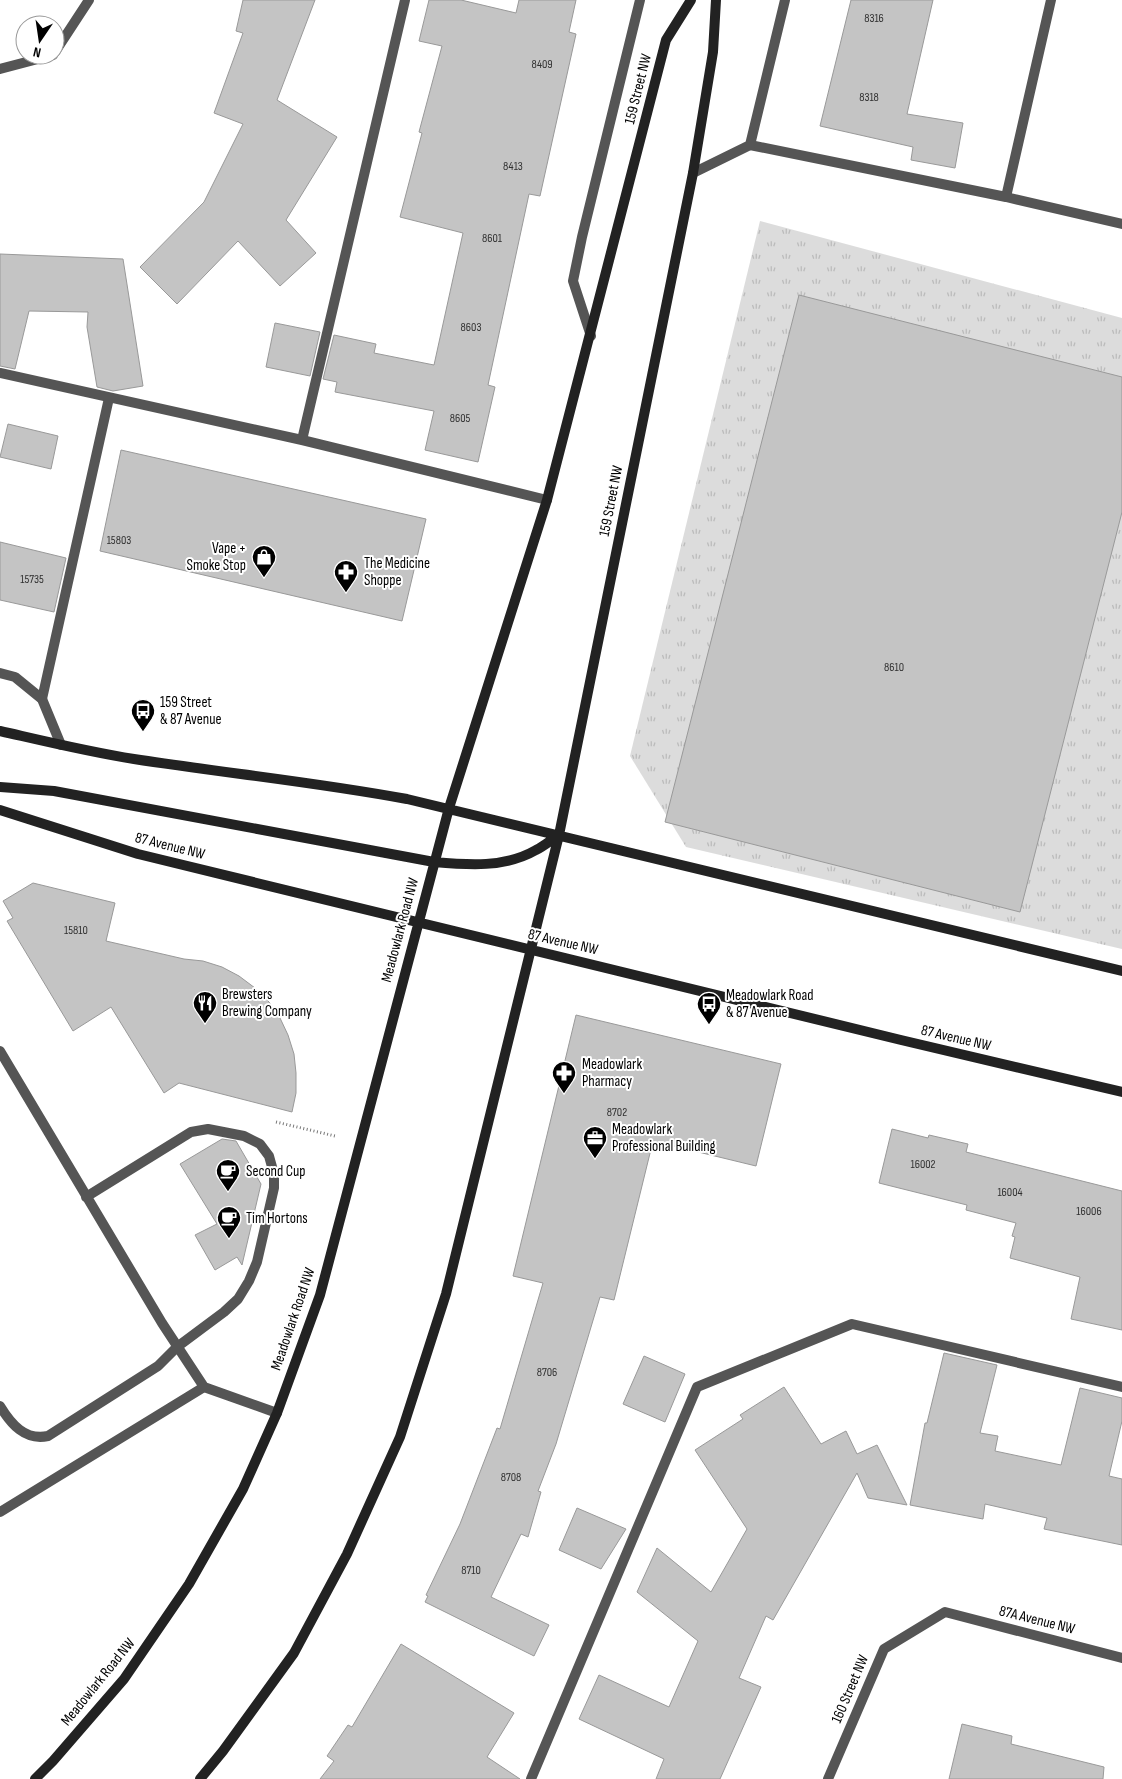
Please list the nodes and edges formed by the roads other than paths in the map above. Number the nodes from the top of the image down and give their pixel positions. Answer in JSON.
{"nodes":[{"id":1,"x":89,"y":0,"type":"edge"},
{"id":2,"x":405,"y":0,"type":"edge"},
{"id":3,"x":640,"y":0,"type":"edge"},
{"id":4,"x":691,"y":0,"type":"edge"},
{"id":5,"x":716,"y":0,"type":"edge"},
{"id":6,"x":785,"y":0,"type":"edge"},
{"id":7,"x":1051,"y":0,"type":"edge"},
{"id":8,"x":65,"y":37,"type":"edge"},
{"id":9,"x":15,"y":65,"type":"edge"},
{"id":10,"x":0,"y":69,"type":"edge"},
{"id":11,"x":750,"y":145,"type":"junction"},
{"id":12,"x":693,"y":173,"type":"junction"},
{"id":13,"x":1006,"y":197,"type":"junction"},
{"id":14,"x":1122,"y":224,"type":"edge"},
{"id":15,"x":591,"y":336,"type":"junction"},
{"id":16,"x":0,"y":373,"type":"edge"},
{"id":17,"x":109,"y":398,"type":"junction"},
{"id":18,"x":302,"y":440,"type":"junction"},
{"id":19,"x":548,"y":500,"type":"junction"},
{"id":20,"x":0,"y":673,"type":"edge"},
{"id":21,"x":42,"y":699,"type":"junction"},
{"id":22,"x":0,"y":731,"type":"edge"},
{"id":23,"x":61,"y":745,"type":"junction"},
{"id":24,"x":0,"y":787,"type":"edge"},
{"id":25,"x":449,"y":808,"type":"junction"},
{"id":26,"x":0,"y":810,"type":"edge"},
{"id":27,"x":559,"y":835,"type":"junction"},
{"id":28,"x":434,"y":862,"type":"junction"},
{"id":29,"x":418,"y":922,"type":"junction"},
{"id":30,"x":531,"y":950,"type":"junction"},
{"id":31,"x":1122,"y":971,"type":"edge"},
{"id":32,"x":0,"y":1051,"type":"edge"},
{"id":33,"x":1122,"y":1092,"type":"edge"},
{"id":34,"x":86,"y":1197,"type":"junction"},
{"id":35,"x":177,"y":1347,"type":"junction"},
{"id":36,"x":204,"y":1387,"type":"junction"},
{"id":37,"x":1122,"y":1387,"type":"edge"},
{"id":38,"x":0,"y":1406,"type":"edge"},
{"id":39,"x":277,"y":1413,"type":"junction"},
{"id":40,"x":0,"y":1512,"type":"edge"},
{"id":41,"x":945,"y":1612,"type":"joint"},
{"id":42,"x":1122,"y":1658,"type":"edge"},
{"id":43,"x":534,"y":1778,"type":"edge"},
{"id":44,"x":35,"y":1779,"type":"edge"},
{"id":45,"x":200,"y":1779,"type":"edge"},
{"id":46,"x":828,"y":1779,"type":"edge"}],
"edges":[{"from":1,"to":8,"type":"street"},
{"from":2,"to":18,"type":"street"},
{"from":3,"to":15,"type":"street","name":"159 Street NW"},
{"from":4,"to":15,"type":"main road","name":"159 Street NW"},
{"from":5,"to":12,"type":"main road","name":"159 Street NW"},
{"from":6,"to":11,"type":"street"},
{"from":7,"to":13,"type":"street"},
{"from":9,"to":10,"type":"street"},
{"from":11,"to":12,"type":"street"},
{"from":11,"to":13,"type":"street"},
{"from":12,"to":27,"type":"main road","name":"159 Street NW"},
{"from":13,"to":14,"type":"street"},
{"from":15,"to":19,"type":"main road","name":"159 Street NW"},
{"from":16,"to":17,"type":"street"},
{"from":17,"to":18,"type":"street"},
{"from":17,"to":21,"type":"street"},
{"from":18,"to":19,"type":"street"},
{"from":19,"to":25,"type":"main road","name":"159 Street NW"},
{"from":20,"to":21,"type":"street"},
{"from":21,"to":23,"type":"street"},
{"from":22,"to":23,"type":"main road"},
{"from":23,"to":25,"type":"main road"},
{"from":24,"to":28,"type":"main road"},
{"from":25,"to":27,"type":"main road"},
{"from":25,"to":28,"type":"main road","name":"Meadowlark Road NW"},
{"from":26,"to":29,"type":"main road","name":"87 Avenue NW"},
{"from":27,"to":28,"type":"main road"},
{"from":27,"to":30,"type":"main road"},
{"from":27,"to":31,"type":"main road"},
{"from":28,"to":29,"type":"main road","name":"Meadowlark Road NW"},
{"from":29,"to":30,"type":"main road","name":"87 Avenue NW"},
{"from":29,"to":39,"type":"main road","name":"Meadowlark Road NW"},
{"from":30,"to":33,"type":"main road","name":"87 Avenue NW"},
{"from":30,"to":45,"type":"main road"},
{"from":32,"to":34,"type":"street"},
{"from":34,"to":35,"type":"street"},
{"from":34,"to":35,"type":"street"},
{"from":35,"to":36,"type":"street"},
{"from":35,"to":38,"type":"street"},
{"from":36,"to":39,"type":"street"},
{"from":36,"to":40,"type":"street"},
{"from":37,"to":43,"type":"street"},
{"from":39,"to":44,"type":"main road","name":"Meadowlark Road NW"},
{"from":41,"to":42,"type":"street","name":"87A Avenue NW"},
{"from":41,"to":46,"type":"street","name":"160 Street NW"}]}
